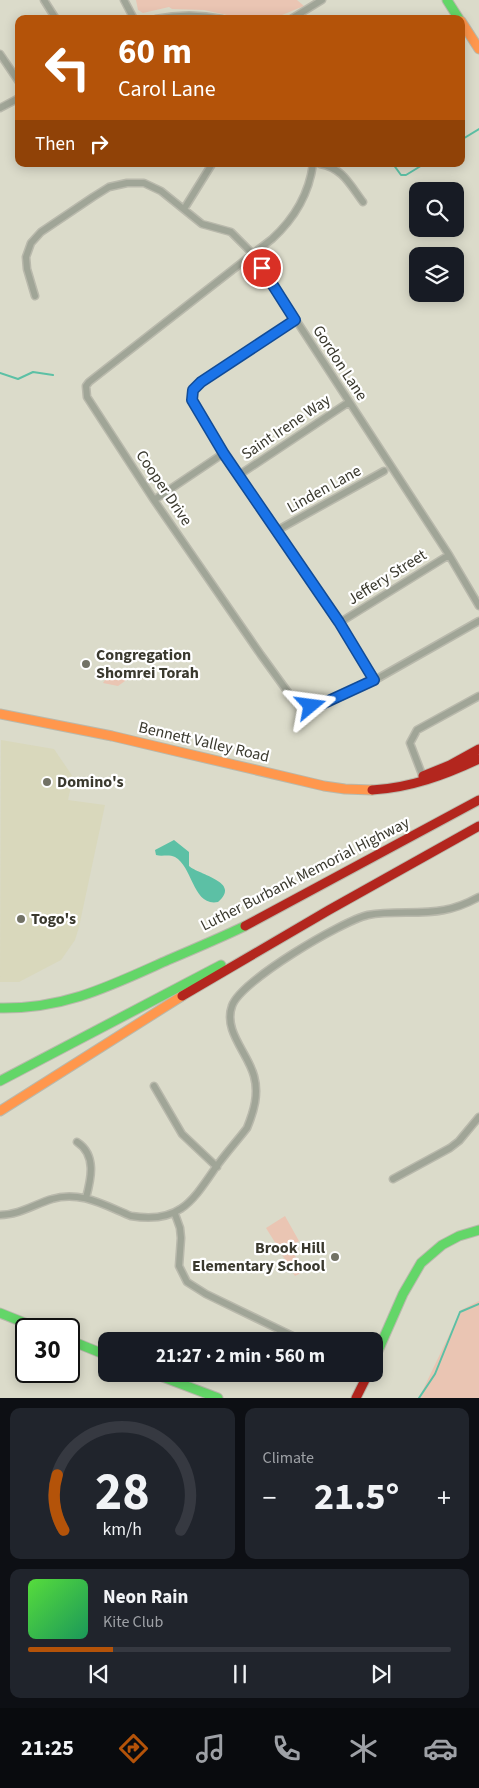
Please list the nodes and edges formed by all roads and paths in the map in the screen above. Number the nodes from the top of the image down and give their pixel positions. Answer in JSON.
{"nodes":[{"id":1,"x":44,"y":0,"type":"edge"},
{"id":2,"x":124,"y":0,"type":"edge"},
{"id":3,"x":322,"y":0,"type":"edge"},
{"id":4,"x":447,"y":0,"type":"edge"},
{"id":5,"x":53,"y":15,"type":"edge"},
{"id":6,"x":132,"y":15,"type":"edge"},
{"id":7,"x":178,"y":15,"type":"edge"},
{"id":8,"x":202,"y":15,"type":"edge"},
{"id":9,"x":298,"y":15,"type":"edge"},
{"id":10,"x":457,"y":15,"type":"edge"},
{"id":11,"x":465,"y":28,"type":"edge"},
{"id":12,"x":479,"y":49,"type":"edge"},
{"id":13,"x":0,"y":54,"type":"edge"},
{"id":14,"x":15,"y":76,"type":"edge"},
{"id":15,"x":15,"y":100,"type":"edge"},
{"id":16,"x":0,"y":108,"type":"edge"},
{"id":17,"x":210,"y":167,"type":"edge"},
{"id":18,"x":313,"y":167,"type":"edge"},
{"id":19,"x":332,"y":167,"type":"edge"},
{"id":20,"x":363,"y":202,"type":"dead end"},
{"id":21,"x":184,"y":209,"type":"junction"},
{"id":22,"x":253,"y":254,"type":"junction"},
{"id":23,"x":35,"y":296,"type":"dead end"},
{"id":24,"x":295,"y":320,"type":"junction"},
{"id":25,"x":349,"y":402,"type":"junction"},
{"id":26,"x":224,"y":454,"type":"junction"},
{"id":27,"x":384,"y":471,"type":"dead end"},
{"id":28,"x":239,"y":475,"type":"junction"},
{"id":29,"x":154,"y":500,"type":"junction"},
{"id":30,"x":276,"y":531,"type":"junction"},
{"id":31,"x":448,"y":555,"type":"junction"},
{"id":32,"x":479,"y":606,"type":"edge"},
{"id":33,"x":479,"y":621,"type":"edge"},
{"id":34,"x":339,"y":622,"type":"junction"},
{"id":35,"x":374,"y":680,"type":"junction"},
{"id":36,"x":479,"y":696,"type":"edge"},
{"id":37,"x":0,"y":714,"type":"edge"},
{"id":38,"x":479,"y":749,"type":"edge"},
{"id":39,"x":479,"y":759,"type":"edge"},
{"id":40,"x":423,"y":776,"type":"junction"},
{"id":41,"x":402,"y":786,"type":"junction"},
{"id":42,"x":479,"y":800,"type":"edge"},
{"id":43,"x":479,"y":826,"type":"edge"},
{"id":44,"x":479,"y":832,"type":"edge"},
{"id":45,"x":420,"y":859,"type":"junction"},
{"id":46,"x":479,"y":896,"type":"edge"},
{"id":47,"x":329,"y":910,"type":"junction"},
{"id":48,"x":0,"y":1008,"type":"edge"},
{"id":49,"x":0,"y":1081,"type":"edge"},
{"id":50,"x":154,"y":1086,"type":"dead end"},
{"id":51,"x":0,"y":1111,"type":"edge"},
{"id":52,"x":479,"y":1117,"type":"edge"},
{"id":53,"x":77,"y":1142,"type":"dead end"},
{"id":54,"x":216,"y":1167,"type":"junction"},
{"id":55,"x":393,"y":1179,"type":"dead end"},
{"id":56,"x":86,"y":1198,"type":"junction"},
{"id":57,"x":175,"y":1214,"type":"junction"},
{"id":58,"x":0,"y":1215,"type":"edge"},
{"id":59,"x":479,"y":1230,"type":"edge"},
{"id":60,"x":0,"y":1313,"type":"edge"},
{"id":61,"x":15,"y":1319,"type":"edge"},
{"id":62,"x":284,"y":1332,"type":"edge"},
{"id":63,"x":383,"y":1340,"type":"edge"},
{"id":64,"x":80,"y":1344,"type":"edge"},
{"id":65,"x":98,"y":1352,"type":"edge"},
{"id":66,"x":177,"y":1382,"type":"edge"},
{"id":67,"x":364,"y":1382,"type":"edge"},
{"id":68,"x":218,"y":1398,"type":"edge"},
{"id":69,"x":356,"y":1398,"type":"edge"}],
"edges":[{"from":1,"to":5,"type":"street"},
{"from":2,"to":6,"type":"street"},
{"from":3,"to":9,"type":"street"},
{"from":4,"to":10,"type":"main road"},
{"from":7,"to":8,"type":"street"},
{"from":11,"to":12,"type":"main road"},
{"from":13,"to":14,"type":"street"},
{"from":15,"to":16,"type":"street"},
{"from":17,"to":21,"type":"street"},
{"from":18,"to":22,"type":"street","name":"Cooper Drive"},
{"from":19,"to":20,"type":"street"},
{"from":21,"to":22,"type":"street","name":"Gordon Lane"},
{"from":21,"to":23,"type":"street","name":"Gordon Lane"},
{"from":22,"to":24,"type":"street","name":"Gordon Lane"},
{"from":22,"to":29,"type":"street","name":"Cooper Drive"},
{"from":24,"to":25,"type":"street","name":"Gordon Lane"},
{"from":24,"to":26,"type":"street"},
{"from":25,"to":28,"type":"street","name":"Saint Irene Way"},
{"from":25,"to":31,"type":"street","name":"Gordon Lane"},
{"from":26,"to":28,"type":"street"},
{"from":26,"to":29,"type":"street"},
{"from":27,"to":30,"type":"street","name":"Linden Lane"},
{"from":28,"to":30,"type":"street"},
{"from":29,"to":35,"type":"street","name":"Cooper Drive"},
{"from":30,"to":34,"type":"street"},
{"from":31,"to":32,"type":"street","name":"Gordon Lane"},
{"from":31,"to":34,"type":"street","name":"Jeffery Street"},
{"from":33,"to":35,"type":"street","name":"Cooper Drive"},
{"from":34,"to":35,"type":"street"},
{"from":36,"to":40,"type":"street"},
{"from":37,"to":41,"type":"main road","name":"Bennett Valley Road"},
{"from":38,"to":40,"type":"main road","name":"Bennett Valley Road"},
{"from":39,"to":41,"type":"main road","name":"Bennett Valley Road"},
{"from":40,"to":41,"type":"main road","name":"Bennett Valley Road"},
{"from":42,"to":48,"type":"main road","name":"Luther Burbank Memorial Highway"},
{"from":43,"to":45,"type":"main road"},
{"from":44,"to":45,"type":"main road"},
{"from":45,"to":47,"type":"main road"},
{"from":46,"to":54,"type":"street"},
{"from":47,"to":49,"type":"main road"},
{"from":47,"to":51,"type":"main road"},
{"from":50,"to":54,"type":"street"},
{"from":52,"to":55,"type":"street"},
{"from":53,"to":56,"type":"street"},
{"from":54,"to":57,"type":"street"},
{"from":56,"to":57,"type":"street"},
{"from":56,"to":58,"type":"street"},
{"from":57,"to":62,"type":"street"},
{"from":59,"to":63,"type":"main road"},
{"from":60,"to":61,"type":"main road"},
{"from":64,"to":65,"type":"main road"},
{"from":66,"to":68,"type":"main road"},
{"from":67,"to":69,"type":"main road"}]}
